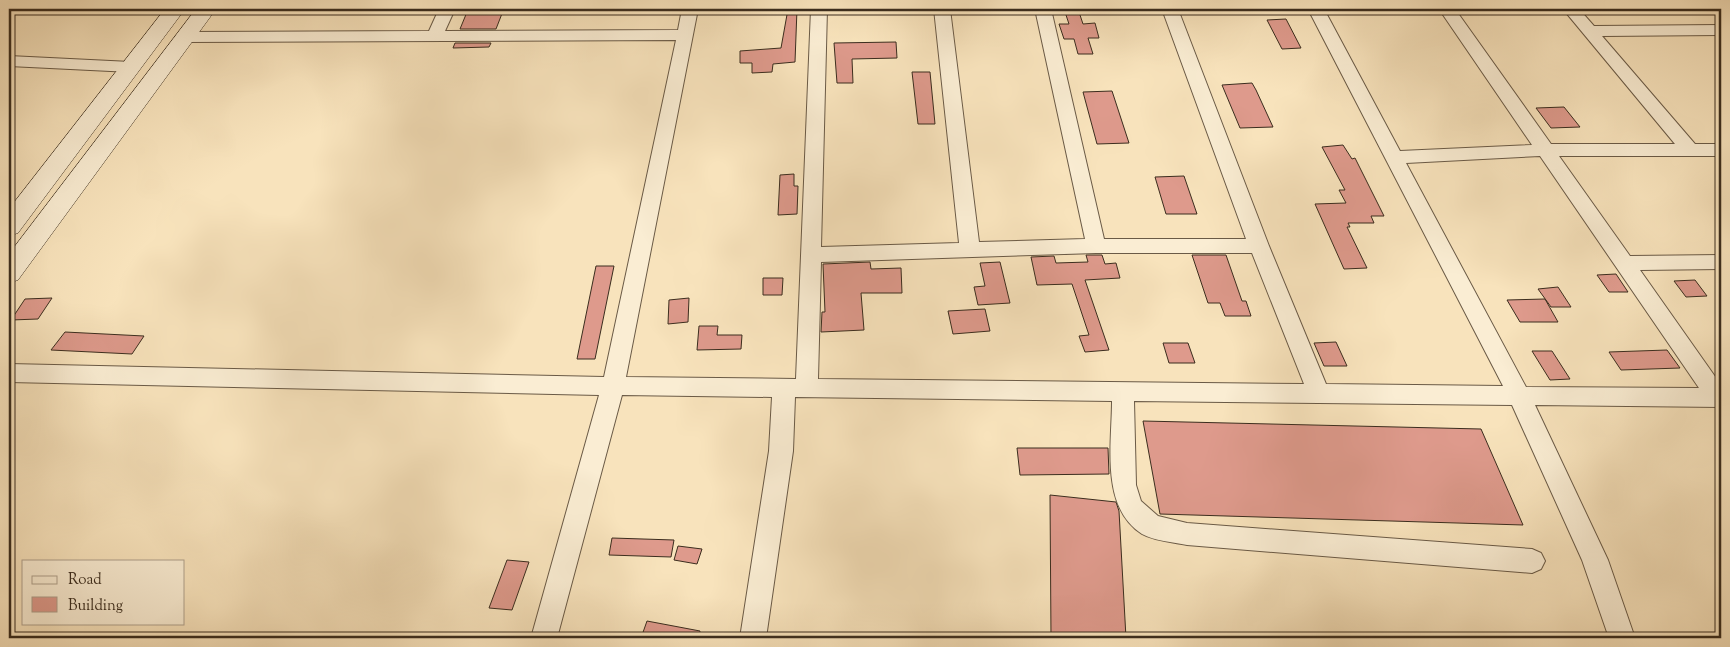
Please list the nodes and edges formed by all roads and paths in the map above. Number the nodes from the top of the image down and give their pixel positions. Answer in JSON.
{"nodes":[{"id":1,"x":175,"y":9,"type":"edge"},
{"id":2,"x":206,"y":9,"type":"edge"},
{"id":3,"x":447,"y":9,"type":"edge"},
{"id":4,"x":690,"y":9,"type":"edge"},
{"id":5,"x":819,"y":9,"type":"edge"},
{"id":6,"x":942,"y":9,"type":"edge"},
{"id":7,"x":1043,"y":9,"type":"edge"},
{"id":8,"x":1170,"y":9,"type":"edge"},
{"id":9,"x":1316,"y":9,"type":"edge"},
{"id":10,"x":1447,"y":9,"type":"edge"},
{"id":11,"x":1572,"y":9,"type":"edge"},
{"id":12,"x":1721,"y":30,"type":"edge"},
{"id":13,"x":1590,"y":31,"type":"junction"},
{"id":14,"x":686,"y":34,"type":"junction"},
{"id":15,"x":435,"y":35,"type":"junction"},
{"id":16,"x":183,"y":37,"type":"junction"},
{"id":17,"x":9,"y":61,"type":"edge"},
{"id":18,"x":131,"y":67,"type":"junction"},
{"id":19,"x":1546,"y":150,"type":"junction"},
{"id":20,"x":1690,"y":150,"type":"junction"},
{"id":21,"x":1721,"y":150,"type":"edge"},
{"id":22,"x":1394,"y":157,"type":"junction"},
{"id":23,"x":9,"y":227,"type":"edge"},
{"id":24,"x":1096,"y":246,"type":"junction"},
{"id":25,"x":1259,"y":246,"type":"junction"},
{"id":26,"x":970,"y":249,"type":"junction"},
{"id":27,"x":811,"y":255,"type":"junction"},
{"id":28,"x":1721,"y":262,"type":"edge"},
{"id":29,"x":1625,"y":263,"type":"junction"},
{"id":30,"x":9,"y":272,"type":"edge"},
{"id":31,"x":9,"y":373,"type":"edge"},
{"id":32,"x":613,"y":386,"type":"junction"},
{"id":33,"x":795,"y":388,"type":"junction"},
{"id":34,"x":1123,"y":392,"type":"junction"},
{"id":35,"x":1319,"y":394,"type":"junction"},
{"id":36,"x":1520,"y":397,"type":"junction"},
{"id":37,"x":1720,"y":398,"type":"edge"},
{"id":38,"x":1532,"y":561,"type":"dead end"},
{"id":39,"x":544,"y":638,"type":"edge"},
{"id":40,"x":753,"y":638,"type":"edge"},
{"id":41,"x":1622,"y":638,"type":"edge"}],
"edges":[{"from":1,"to":18,"type":"main road"},
{"from":2,"to":16,"type":"main road"},
{"from":3,"to":15,"type":"street"},
{"from":4,"to":14,"type":"street"},
{"from":5,"to":27,"type":"street"},
{"from":6,"to":26,"type":"street"},
{"from":7,"to":24,"type":"street"},
{"from":8,"to":25,"type":"street"},
{"from":9,"to":22,"type":"street"},
{"from":10,"to":19,"type":"street"},
{"from":11,"to":13,"type":"street"},
{"from":12,"to":13,"type":"street"},
{"from":13,"to":20,"type":"street"},
{"from":14,"to":15,"type":"street"},
{"from":14,"to":32,"type":"street"},
{"from":15,"to":16,"type":"street"},
{"from":16,"to":30,"type":"main road"},
{"from":17,"to":18,"type":"street"},
{"from":18,"to":23,"type":"main road"},
{"from":19,"to":20,"type":"street"},
{"from":19,"to":22,"type":"street"},
{"from":19,"to":29,"type":"street"},
{"from":20,"to":21,"type":"street"},
{"from":22,"to":36,"type":"street"},
{"from":24,"to":25,"type":"street"},
{"from":24,"to":26,"type":"street"},
{"from":25,"to":35,"type":"street"},
{"from":26,"to":27,"type":"street"},
{"from":27,"to":33,"type":"street"},
{"from":28,"to":29,"type":"street"},
{"from":29,"to":37,"type":"street"},
{"from":31,"to":32,"type":"street"},
{"from":32,"to":33,"type":"street"},
{"from":32,"to":39,"type":"street"},
{"from":33,"to":34,"type":"street"},
{"from":33,"to":40,"type":"street"},
{"from":34,"to":35,"type":"street"},
{"from":34,"to":38,"type":"street"},
{"from":35,"to":36,"type":"street"},
{"from":36,"to":37,"type":"street"},
{"from":36,"to":41,"type":"street"}]}
